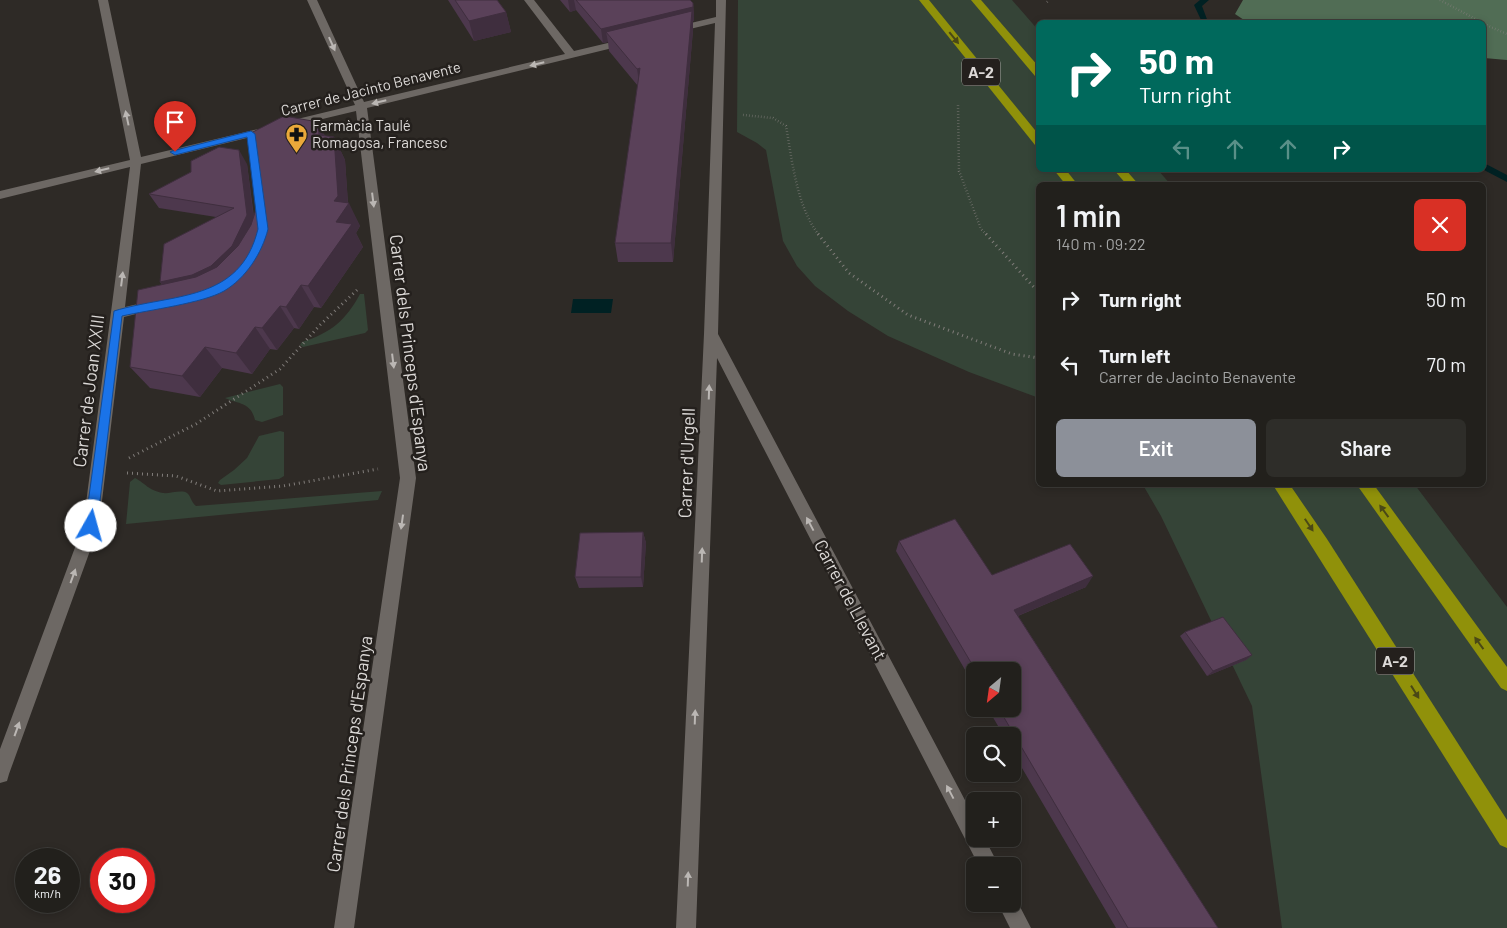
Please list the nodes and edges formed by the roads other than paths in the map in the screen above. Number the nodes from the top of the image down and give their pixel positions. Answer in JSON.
{"nodes":[{"id":1,"x":103,"y":0,"type":"edge"},
{"id":2,"x":312,"y":0,"type":"edge"},
{"id":3,"x":529,"y":0,"type":"edge"},
{"id":4,"x":721,"y":0,"type":"edge"},
{"id":5,"x":924,"y":0,"type":"edge"},
{"id":6,"x":976,"y":0,"type":"edge"},
{"id":7,"x":720,"y":19,"type":"junction"},
{"id":8,"x":664,"y":32,"type":"edge"},
{"id":9,"x":645,"y":37,"type":"edge"},
{"id":10,"x":571,"y":55,"type":"junction"},
{"id":11,"x":1036,"y":70,"type":"edge"},
{"id":12,"x":361,"y":107,"type":"junction"},
{"id":13,"x":1036,"y":139,"type":"edge"},
{"id":14,"x":136,"y":162,"type":"junction"},
{"id":15,"x":1062,"y":172,"type":"edge"},
{"id":16,"x":1122,"y":172,"type":"edge"},
{"id":17,"x":1070,"y":182,"type":"edge"},
{"id":18,"x":1130,"y":182,"type":"edge"},
{"id":19,"x":0,"y":196,"type":"edge"},
{"id":20,"x":166,"y":303,"type":"edge"},
{"id":21,"x":118,"y":313,"type":"junction"},
{"id":22,"x":711,"y":334,"type":"junction"},
{"id":23,"x":1282,"y":487,"type":"edge"},
{"id":24,"x":1366,"y":487,"type":"edge"},
{"id":25,"x":1507,"y":682,"type":"edge"},
{"id":26,"x":0,"y":774,"type":"edge"},
{"id":27,"x":1507,"y":838,"type":"edge"},
{"id":28,"x":984,"y":857,"type":"edge"},
{"id":29,"x":1012,"y":912,"type":"edge"},
{"id":30,"x":344,"y":928,"type":"edge"},
{"id":31,"x":686,"y":928,"type":"edge"},
{"id":32,"x":1021,"y":928,"type":"edge"}],
"edges":[{"from":14,"to":1,"type":"street","name":"Carrer de Joan XXIII","one_way":true},
{"from":2,"to":12,"type":"street","name":"Carrer dels Princeps d'Espanya","one_way":true},
{"from":3,"to":10,"type":"street"},
{"from":4,"to":7,"type":"street","name":"Carrer d'Urgell"},
{"from":5,"to":13,"type":"highway","number":"A-2","one_way":true},
{"from":6,"to":11,"type":"highway","number":"A-2"},
{"from":7,"to":8,"type":"street"},
{"from":7,"to":22,"type":"street","name":"Carrer d'Urgell"},
{"from":9,"to":10,"type":"street","name":"Carrer de Jacinto Benavente"},
{"from":10,"to":12,"type":"street","name":"Carrer de Jacinto Benavente","one_way":true},
{"from":12,"to":14,"type":"street","name":"Carrer de Jacinto Benavente"},
{"from":12,"to":30,"type":"street","name":"Carrer dels Princeps d'Espanya","one_way":true},
{"from":14,"to":19,"type":"street","name":"Carrer de Jacinto Benavente","one_way":true},
{"from":21,"to":14,"type":"street","name":"Carrer de Joan XXIII","one_way":true},
{"from":15,"to":17,"type":"highway"},
{"from":16,"to":18,"type":"highway"},
{"from":20,"to":21,"type":"street"},
{"from":26,"to":21,"type":"street","name":"Carrer de Joan XXIII","one_way":true},
{"from":28,"to":22,"type":"street","name":"Carrer de Llevant","one_way":true},
{"from":31,"to":22,"type":"street","name":"Carrer d'Urgell","one_way":true},
{"from":23,"to":27,"type":"highway","number":"A-2","one_way":true},
{"from":25,"to":24,"type":"highway","one_way":true},
{"from":29,"to":32,"type":"street"}]}
